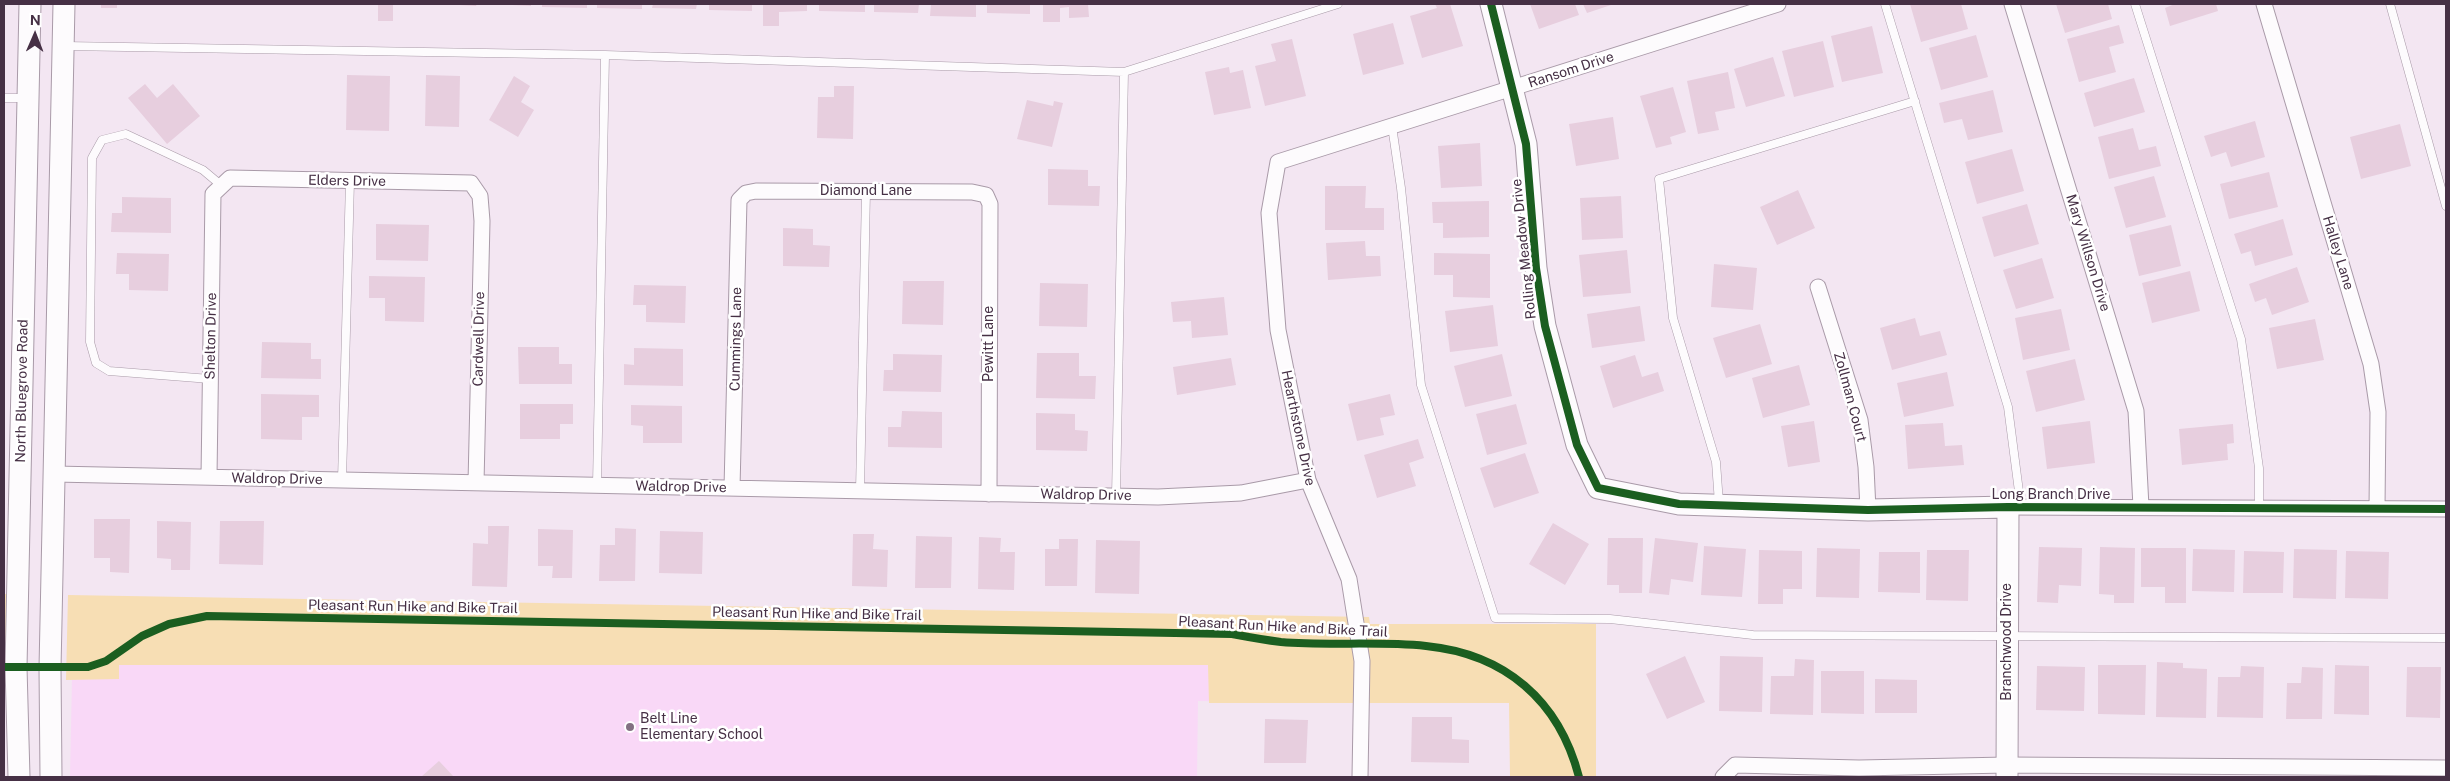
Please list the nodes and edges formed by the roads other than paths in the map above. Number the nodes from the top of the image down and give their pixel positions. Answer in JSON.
{"nodes":[{"id":1,"x":30,"y":4,"type":"edge"},
{"id":2,"x":64,"y":4,"type":"edge"},
{"id":3,"x":1338,"y":4,"type":"edge"},
{"id":4,"x":1491,"y":4,"type":"edge"},
{"id":5,"x":1778,"y":4,"type":"edge"},
{"id":6,"x":1885,"y":4,"type":"edge"},
{"id":7,"x":2012,"y":4,"type":"edge"},
{"id":8,"x":2134,"y":4,"type":"edge"},
{"id":9,"x":2264,"y":4,"type":"edge"},
{"id":10,"x":2390,"y":4,"type":"edge"},
{"id":11,"x":63,"y":46,"type":"junction"},
{"id":12,"x":605,"y":55,"type":"junction"},
{"id":13,"x":1124,"y":72,"type":"junction"},
{"id":14,"x":1512,"y":89,"type":"junction"},
{"id":15,"x":4,"y":98,"type":"edge"},
{"id":16,"x":28,"y":98,"type":"junction"},
{"id":17,"x":1915,"y":101,"type":"junction"},
{"id":18,"x":1392,"y":126,"type":"junction"},
{"id":19,"x":1278,"y":162,"type":"joint"},
{"id":20,"x":350,"y":181,"type":"junction"},
{"id":21,"x":217,"y":190,"type":"junction"},
{"id":22,"x":866,"y":191,"type":"junction"},
{"id":23,"x":746,"y":192,"type":"joint"},
{"id":24,"x":480,"y":196,"type":"joint"},
{"id":25,"x":986,"y":196,"type":"joint"},
{"id":26,"x":2446,"y":206,"type":"edge"},
{"id":27,"x":1818,"y":287,"type":"dead end"},
{"id":28,"x":210,"y":379,"type":"junction"},
{"id":29,"x":54,"y":474,"type":"junction"},
{"id":30,"x":209,"y":477,"type":"junction"},
{"id":31,"x":342,"y":480,"type":"junction"},
{"id":32,"x":1308,"y":480,"type":"junction"},
{"id":33,"x":476,"y":483,"type":"junction"},
{"id":34,"x":597,"y":485,"type":"junction"},
{"id":35,"x":732,"y":488,"type":"junction"},
{"id":36,"x":860,"y":491,"type":"junction"},
{"id":37,"x":989,"y":494,"type":"junction"},
{"id":38,"x":1116,"y":496,"type":"junction"},
{"id":39,"x":1657,"y":498,"type":"joint"},
{"id":40,"x":1719,"y":505,"type":"junction"},
{"id":41,"x":2014,"y":507,"type":"junction"},
{"id":42,"x":2141,"y":507,"type":"junction"},
{"id":43,"x":2259,"y":508,"type":"junction"},
{"id":44,"x":2377,"y":508,"type":"junction"},
{"id":45,"x":2446,"y":509,"type":"edge"},
{"id":46,"x":1868,"y":510,"type":"junction"},
{"id":47,"x":2007,"y":636,"type":"junction"},
{"id":48,"x":2446,"y":638,"type":"edge"},
{"id":49,"x":2446,"y":768,"type":"edge"},
{"id":50,"x":2007,"y":771,"type":"edge"},
{"id":51,"x":2129,"y":771,"type":"edge"},
{"id":52,"x":1859,"y":772,"type":"edge"},
{"id":53,"x":2273,"y":772,"type":"edge"},
{"id":54,"x":19,"y":777,"type":"edge"},
{"id":55,"x":51,"y":777,"type":"edge"},
{"id":56,"x":1360,"y":777,"type":"edge"},
{"id":57,"x":1722,"y":777,"type":"edge"}],
"edges":[{"from":1,"to":16,"type":"main road","name":"North Bluegrove Road"},
{"from":2,"to":11,"type":"main road"},
{"from":3,"to":13,"type":"lane"},
{"from":4,"to":14,"type":"main road","name":"Rolling Meadow Drive"},
{"from":5,"to":14,"type":"street","name":"Ransom Drive"},
{"from":6,"to":17,"type":"lane"},
{"from":7,"to":42,"type":"street","name":"Mary Willson Drive"},
{"from":8,"to":43,"type":"lane"},
{"from":9,"to":44,"type":"street","name":"Halley Lane"},
{"from":10,"to":26,"type":"lane"},
{"from":11,"to":12,"type":"lane"},
{"from":11,"to":29,"type":"main road"},
{"from":12,"to":13,"type":"lane"},
{"from":12,"to":34,"type":"lane"},
{"from":13,"to":38,"type":"lane"},
{"from":14,"to":18,"type":"street","name":"Ransom Drive"},
{"from":14,"to":39,"type":"main road","name":"Rolling Meadow Drive"},
{"from":15,"to":16,"type":"lane"},
{"from":16,"to":54,"type":"main road","name":"North Bluegrove Road"},
{"from":17,"to":40,"type":"lane"},
{"from":17,"to":41,"type":"lane"},
{"from":18,"to":19,"type":"street","name":"Ransom Drive"},
{"from":18,"to":47,"type":"lane"},
{"from":19,"to":32,"type":"street","name":"Hearthstone Drive"},
{"from":20,"to":21,"type":"street","name":"Elders Drive"},
{"from":20,"to":24,"type":"street","name":"Elders Drive"},
{"from":20,"to":31,"type":"lane"},
{"from":21,"to":28,"type":"street","name":"Shelton Drive"},
{"from":21,"to":28,"type":"lane"},
{"from":22,"to":23,"type":"street","name":"Diamond Lane"},
{"from":22,"to":25,"type":"street","name":"Diamond Lane"},
{"from":22,"to":36,"type":"lane"},
{"from":23,"to":35,"type":"street","name":"Cummings Lane"},
{"from":24,"to":33,"type":"street","name":"Cardwell Drive"},
{"from":25,"to":37,"type":"street","name":"Pewitt Lane"},
{"from":27,"to":46,"type":"street","name":"Zollman Court"},
{"from":28,"to":30,"type":"street","name":"Shelton Drive"},
{"from":29,"to":30,"type":"street","name":"Waldrop Drive"},
{"from":29,"to":55,"type":"main road"},
{"from":30,"to":31,"type":"street","name":"Waldrop Drive"},
{"from":31,"to":33,"type":"street","name":"Waldrop Drive"},
{"from":32,"to":38,"type":"street","name":"Waldrop Drive"},
{"from":32,"to":56,"type":"street","name":"Hearthstone Drive"},
{"from":33,"to":34,"type":"street","name":"Waldrop Drive"},
{"from":34,"to":35,"type":"street","name":"Waldrop Drive"},
{"from":35,"to":36,"type":"street","name":"Waldrop Drive"},
{"from":36,"to":37,"type":"street","name":"Waldrop Drive"},
{"from":37,"to":38,"type":"street","name":"Waldrop Drive"},
{"from":39,"to":40,"type":"main road","name":"Long Branch Drive"},
{"from":40,"to":46,"type":"main road","name":"Long Branch Drive"},
{"from":41,"to":42,"type":"street","name":"Long Branch Drive"},
{"from":41,"to":46,"type":"main road","name":"Long Branch Drive"},
{"from":41,"to":47,"type":"main road","name":"Branchwood Drive"},
{"from":42,"to":43,"type":"street","name":"Long Branch Drive"},
{"from":43,"to":44,"type":"street","name":"Long Branch Drive"},
{"from":44,"to":45,"type":"street","name":"Long Branch Drive"},
{"from":47,"to":48,"type":"lane"},
{"from":47,"to":50,"type":"main road","name":"Branchwood Drive"},
{"from":49,"to":53,"type":"street"},
{"from":50,"to":51,"type":"street"},
{"from":50,"to":52,"type":"street"},
{"from":51,"to":53,"type":"street"},
{"from":52,"to":57,"type":"street"}]}
